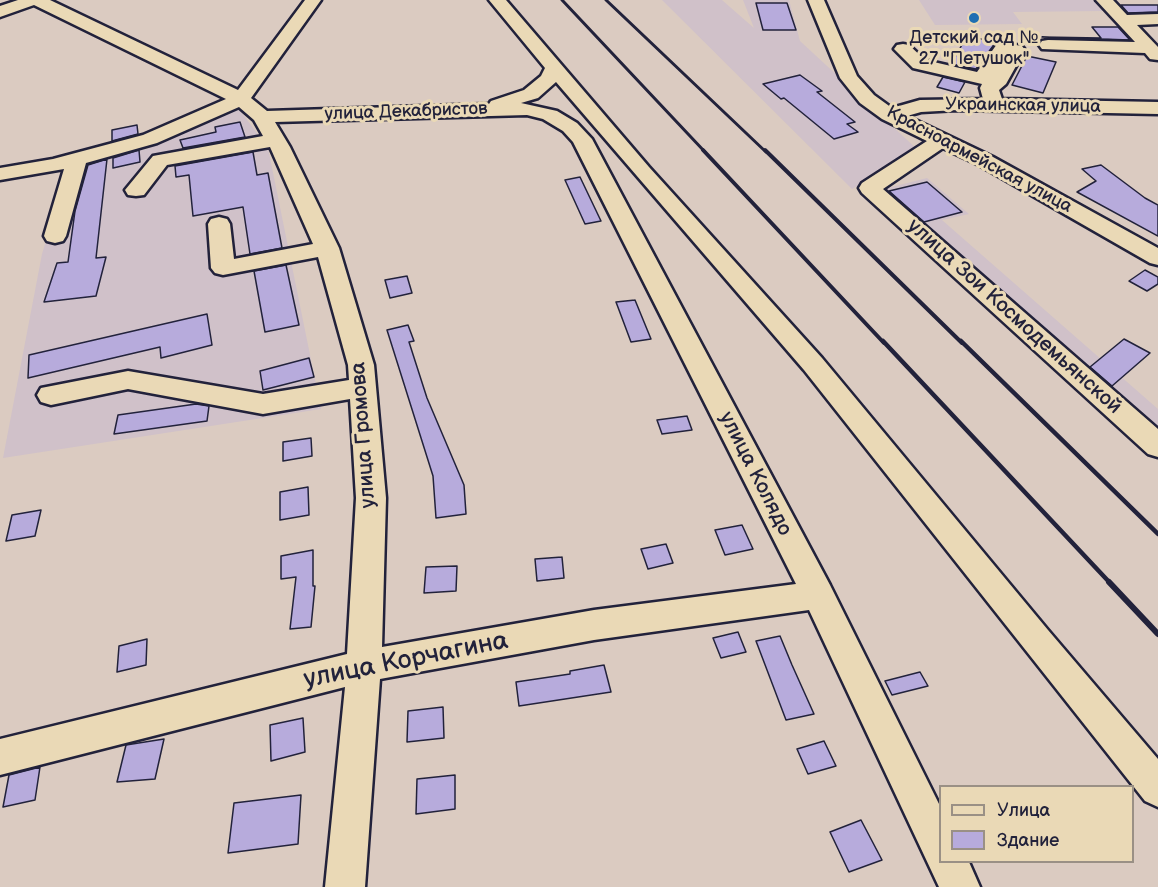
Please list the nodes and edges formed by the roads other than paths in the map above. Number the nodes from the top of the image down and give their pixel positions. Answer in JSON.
{"nodes":[{"id":1,"x":35,"y":0,"type":"edge"},
{"id":2,"x":313,"y":0,"type":"edge"},
{"id":3,"x":497,"y":0,"type":"edge"},
{"id":4,"x":816,"y":0,"type":"edge"},
{"id":5,"x":1104,"y":0,"type":"edge"},
{"id":6,"x":0,"y":12,"type":"edge"},
{"id":7,"x":1158,"y":19,"type":"edge"},
{"id":8,"x":1123,"y":20,"type":"junction"},
{"id":9,"x":1048,"y":45,"type":"dead end"},
{"id":10,"x":903,"y":49,"type":"dead end"},
{"id":11,"x":1153,"y":52,"type":"edge"},
{"id":12,"x":554,"y":69,"type":"junction"},
{"id":13,"x":988,"y":91,"type":"junction"},
{"id":14,"x":1158,"y":108,"type":"edge"},
{"id":15,"x":488,"y":109,"type":"junction"},
{"id":16,"x":539,"y":112,"type":"junction"},
{"id":17,"x":889,"y":115,"type":"junction"},
{"id":18,"x":594,"y":116,"type":"junction"},
{"id":19,"x":259,"y":119,"type":"junction"},
{"id":20,"x":942,"y":140,"type":"junction"},
{"id":21,"x":77,"y":159,"type":"junction"},
{"id":22,"x":0,"y":174,"type":"edge"},
{"id":23,"x":136,"y":190,"type":"dead end"},
{"id":24,"x":219,"y":224,"type":"dead end"},
{"id":25,"x":55,"y":236,"type":"dead end"},
{"id":26,"x":327,"y":248,"type":"junction"},
{"id":27,"x":1158,"y":258,"type":"edge"},
{"id":28,"x":363,"y":387,"type":"junction"},
{"id":29,"x":51,"y":395,"type":"dead end"},
{"id":30,"x":1158,"y":446,"type":"edge"},
{"id":31,"x":818,"y":595,"type":"junction"},
{"id":32,"x":364,"y":666,"type":"junction"},
{"id":33,"x":0,"y":757,"type":"edge"},
{"id":34,"x":1158,"y":788,"type":"edge"},
{"id":35,"x":939,"y":845,"type":"edge"},
{"id":36,"x":949,"y":863,"type":"edge"},
{"id":37,"x":345,"y":887,"type":"edge"},
{"id":38,"x":960,"y":887,"type":"edge"}],
"edges":[{"from":1,"to":6,"type":"street"},
{"from":1,"to":19,"type":"street"},
{"from":2,"to":19,"type":"street"},
{"from":3,"to":12,"type":"street"},
{"from":4,"to":17,"type":"street","name":"Красноармейская улица"},
{"from":5,"to":8,"type":"street"},
{"from":7,"to":8,"type":"street"},
{"from":8,"to":11,"type":"street"},
{"from":9,"to":11,"type":"street"},
{"from":10,"to":13,"type":"street"},
{"from":12,"to":15,"type":"street"},
{"from":12,"to":18,"type":"street"},
{"from":13,"to":14,"type":"street","name":"Украинская улица"},
{"from":13,"to":17,"type":"street","name":"Украинская улица"},
{"from":15,"to":16,"type":"street","name":"улица Декабристов"},
{"from":15,"to":19,"type":"street","name":"улица Декабристов"},
{"from":16,"to":18,"type":"street","name":"улица Декабристов"},
{"from":16,"to":31,"type":"street","name":"улица Колядо"},
{"from":17,"to":20,"type":"street","name":"Красноармейская улица"},
{"from":18,"to":34,"type":"street"},
{"from":19,"to":21,"type":"street","name":"улица Декабристов"},
{"from":19,"to":23,"type":"street"},
{"from":19,"to":26,"type":"street","name":"улица Громова"},
{"from":20,"to":27,"type":"street","name":"Красноармейская улица"},
{"from":20,"to":30,"type":"street","name":"улица Зои Космодемьянской"},
{"from":21,"to":22,"type":"street","name":"улица Декабристов"},
{"from":21,"to":25,"type":"street"},
{"from":24,"to":26,"type":"street"},
{"from":26,"to":28,"type":"street","name":"улица Громова"},
{"from":28,"to":29,"type":"street"},
{"from":28,"to":32,"type":"street","name":"улица Громова"},
{"from":31,"to":32,"type":"street","name":"улица Корчагина"},
{"from":31,"to":35,"type":"street","name":"улица Колядо"},
{"from":32,"to":33,"type":"street","name":"улица Корчагина"},
{"from":32,"to":37,"type":"street","name":"улица Громова"},
{"from":36,"to":38,"type":"street"}]}
